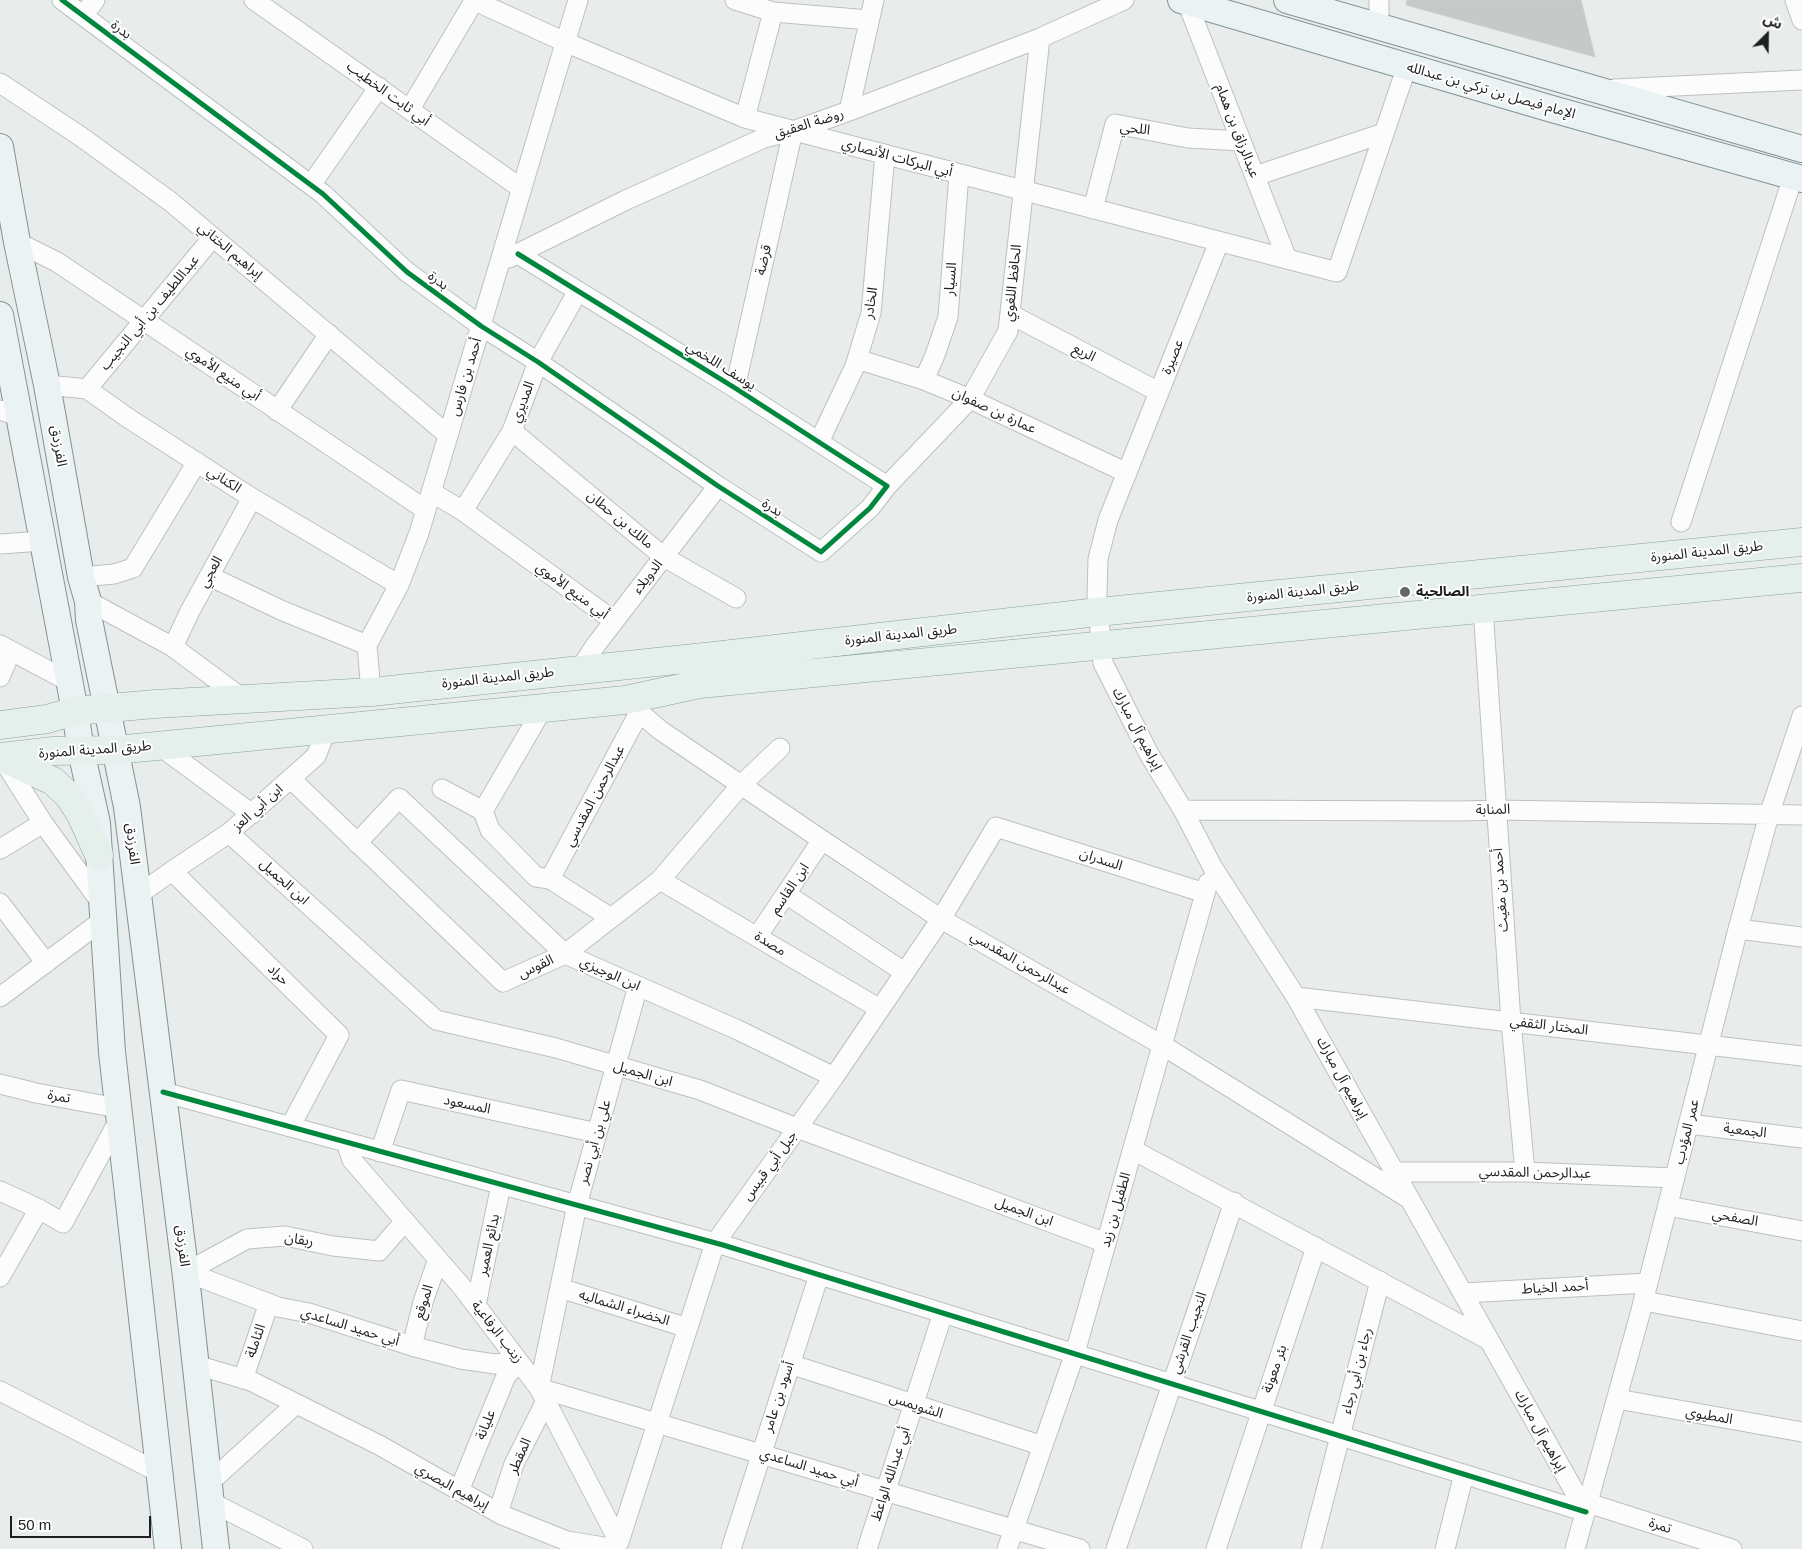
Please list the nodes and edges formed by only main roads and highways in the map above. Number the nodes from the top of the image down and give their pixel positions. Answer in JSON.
{"nodes":[{"id":1,"x":1287,"y":0,"type":"edge"},
{"id":2,"x":1184,"y":1,"type":"edge"},
{"id":3,"x":0,"y":147,"type":"edge"},
{"id":4,"x":1802,"y":149,"type":"edge"},
{"id":5,"x":1798,"y":178,"type":"edge"},
{"id":6,"x":0,"y":315,"type":"edge"},
{"id":7,"x":10,"y":413,"type":"edge"},
{"id":8,"x":1802,"y":542,"type":"edge"},
{"id":9,"x":1802,"y":578,"type":"edge"},
{"id":10,"x":108,"y":708,"type":"junction"},
{"id":11,"x":75,"y":711,"type":"junction"},
{"id":12,"x":0,"y":725,"type":"edge"},
{"id":13,"x":116,"y":750,"type":"junction"},
{"id":14,"x":81,"y":752,"type":"junction"},
{"id":15,"x":1,"y":757,"type":"edge"},
{"id":16,"x":99,"y":855,"type":"junction"},
{"id":17,"x":168,"y":1549,"type":"edge"},
{"id":18,"x":216,"y":1549,"type":"edge"}],
"edges":[{"from":1,"to":4,"type":"main road"},
{"from":2,"to":5,"type":"main road","name":"الإمام فيصل بن تركي بن عبدالله"},
{"from":3,"to":10,"type":"main road","name":"الفرزدق"},
{"from":6,"to":7,"type":"main road"},
{"from":7,"to":11,"type":"main road"},
{"from":8,"to":10,"type":"main road","name":"طريق المدينة المنورة"},
{"from":9,"to":13,"type":"main road","name":"طريق المدينة المنورة"},
{"from":10,"to":11,"type":"main road","name":"طريق المدينة المنورة"},
{"from":10,"to":13,"type":"main road","name":"الفرزدق"},
{"from":11,"to":12,"type":"main road","name":"طريق المدينة المنورة"},
{"from":11,"to":14,"type":"main road"},
{"from":13,"to":14,"type":"main road","name":"طريق المدينة المنورة"},
{"from":13,"to":18,"type":"main road","name":"الفرزدق"},
{"from":14,"to":15,"type":"main road","name":"طريق المدينة المنورة"},
{"from":14,"to":16,"type":"main road"},
{"from":15,"to":16,"type":"main road"},
{"from":16,"to":17,"type":"main road"}]}
